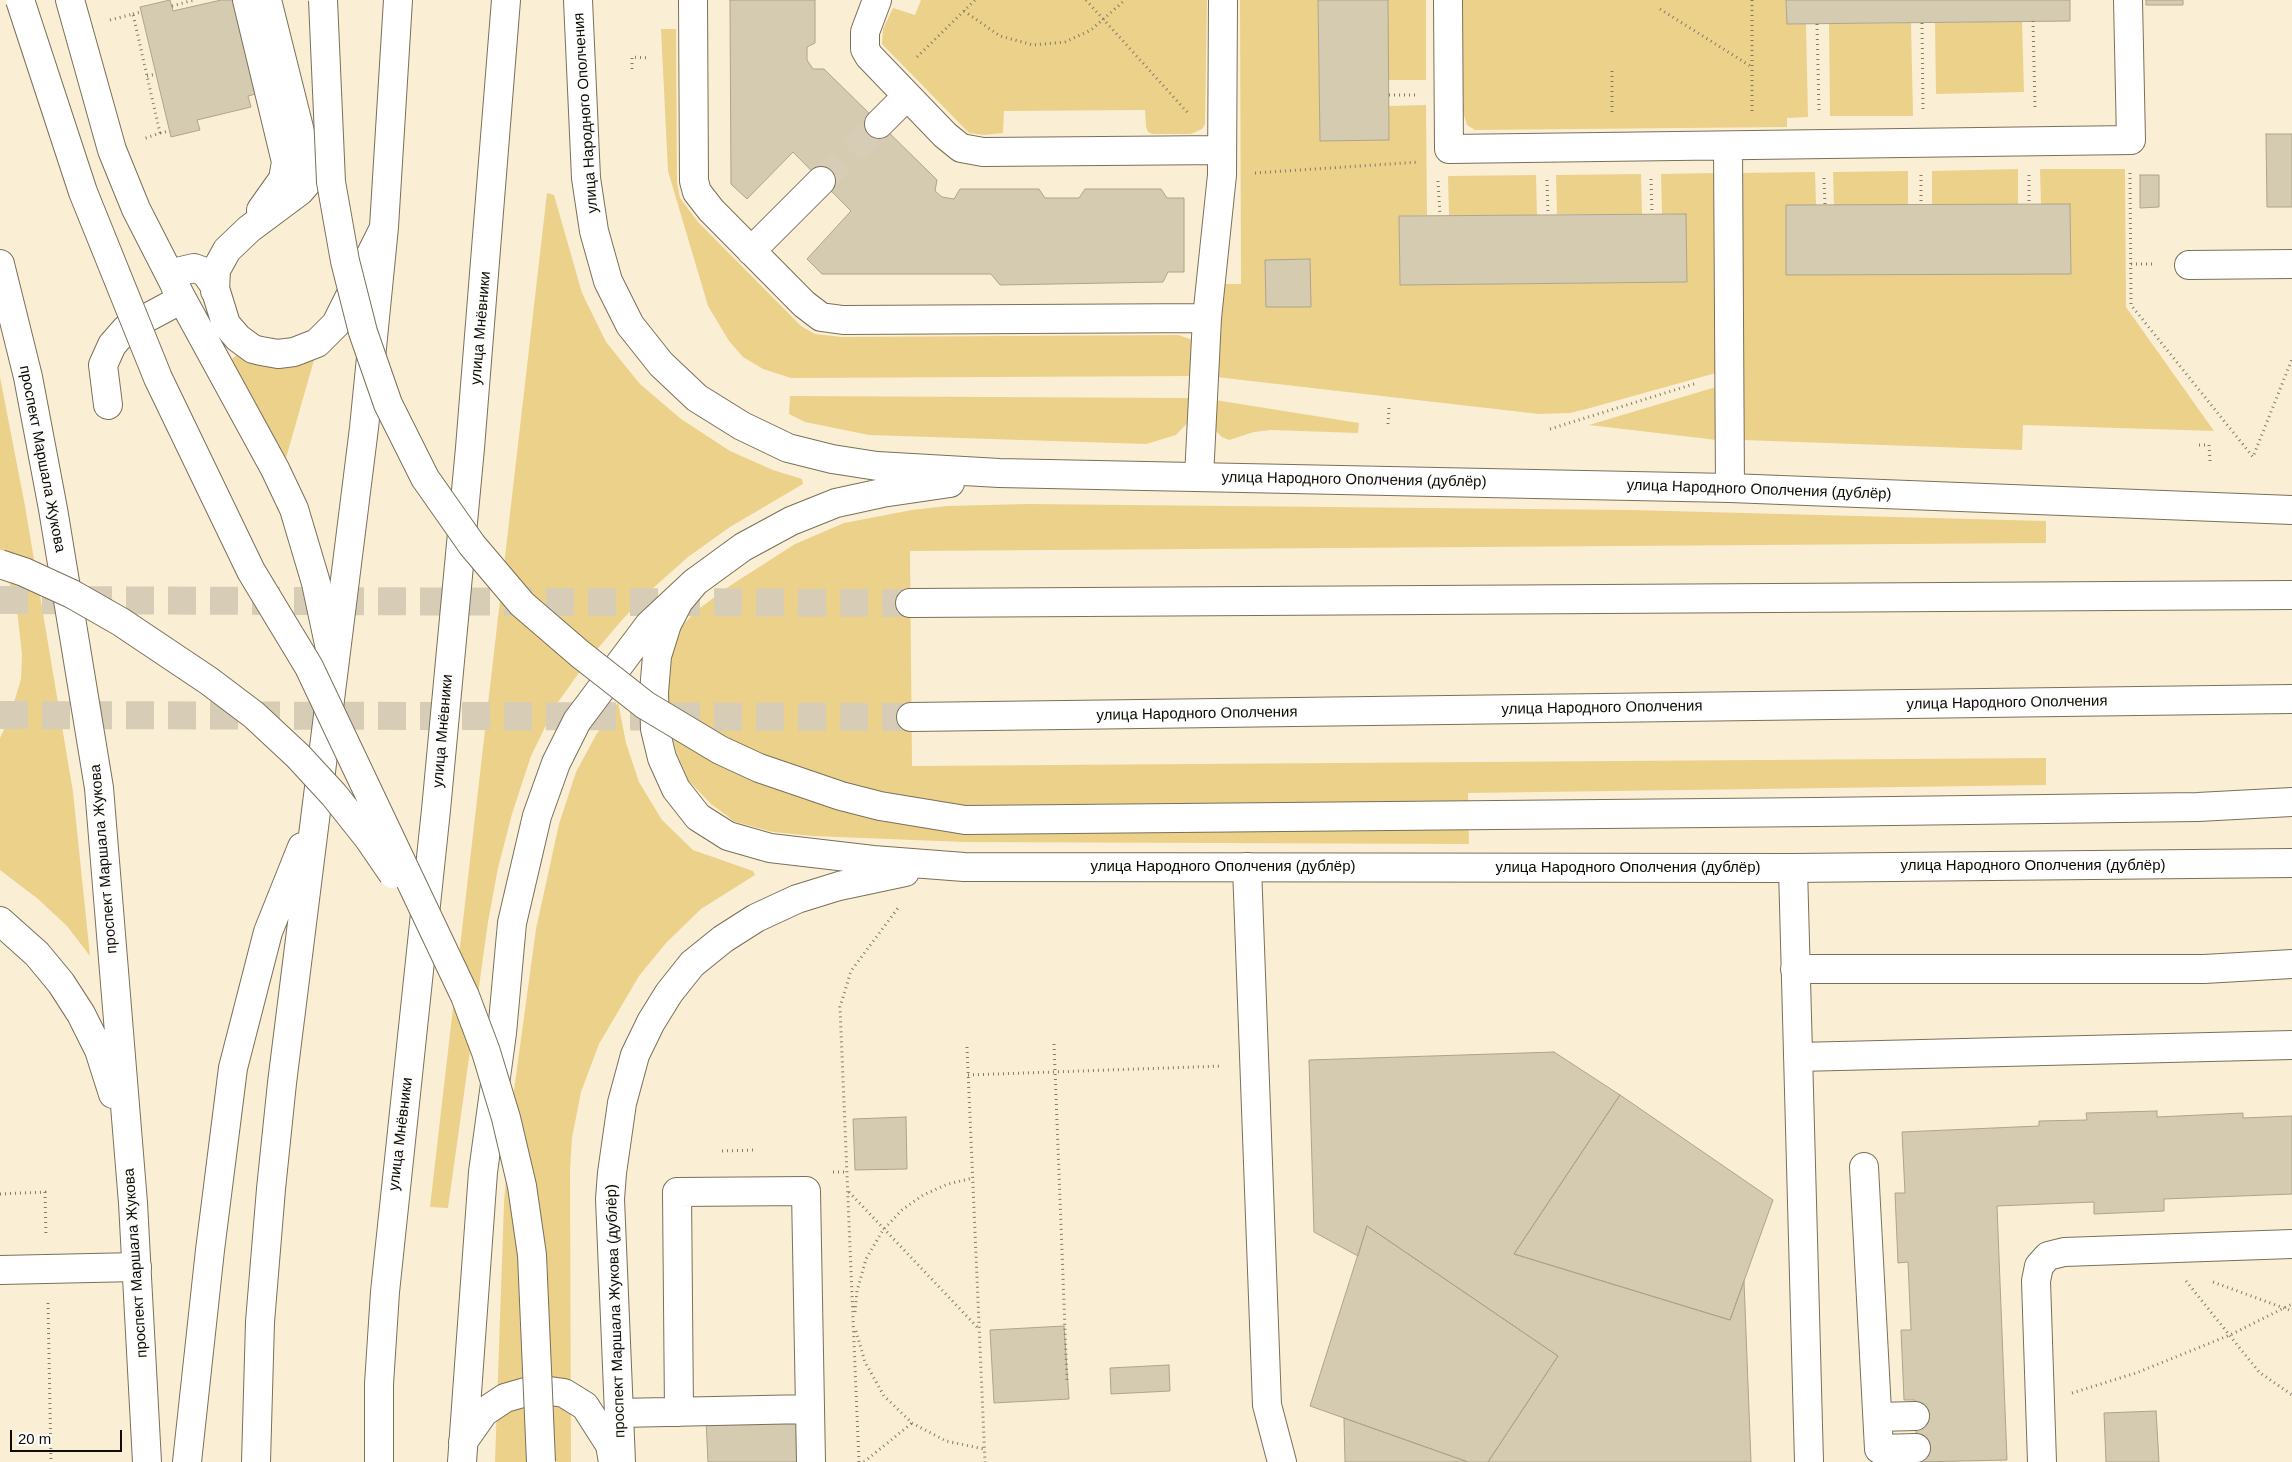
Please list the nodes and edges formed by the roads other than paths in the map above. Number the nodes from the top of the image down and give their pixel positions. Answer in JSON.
{"nodes":[{"id":1,"x":20,"y":0,"type":"edge"},
{"id":2,"x":70,"y":0,"type":"edge"},
{"id":3,"x":247,"y":0,"type":"edge"},
{"id":4,"x":267,"y":0,"type":"edge"},
{"id":5,"x":323,"y":0,"type":"edge"},
{"id":6,"x":398,"y":0,"type":"edge"},
{"id":7,"x":506,"y":0,"type":"edge"},
{"id":8,"x":578,"y":0,"type":"edge"},
{"id":9,"x":693,"y":0,"type":"edge"},
{"id":10,"x":877,"y":0,"type":"edge"},
{"id":11,"x":1223,"y":0,"type":"edge"},
{"id":12,"x":1448,"y":0,"type":"edge"},
{"id":13,"x":2128,"y":0,"type":"edge"},
{"id":14,"x":900,"y":88,"type":"junction"},
{"id":15,"x":879,"y":124,"type":"tunnel mouth"},
{"id":16,"x":1728,"y":146,"type":"junction"},
{"id":17,"x":1222,"y":163,"type":"junction"},
{"id":18,"x":821,"y":181,"type":"tunnel mouth"},
{"id":19,"x":384,"y":228,"type":"junction"},
{"id":20,"x":241,"y":235,"type":"junction"},
{"id":21,"x":751,"y":251,"type":"junction"},
{"id":22,"x":0,"y":264,"type":"edge"},
{"id":23,"x":2292,"y":264,"type":"edge"},
{"id":24,"x":2189,"y":265,"type":"dead end"},
{"id":25,"x":215,"y":291,"type":"junction"},
{"id":26,"x":178,"y":293,"type":"junction"},
{"id":27,"x":1207,"y":318,"type":"junction"},
{"id":28,"x":108,"y":405,"type":"dead end"},
{"id":29,"x":1076,"y":476,"type":"junction"},
{"id":30,"x":1199,"y":477,"type":"junction"},
{"id":31,"x":1730,"y":488,"type":"junction"},
{"id":32,"x":2292,"y":510,"type":"edge"},
{"id":33,"x":0,"y":564,"type":"edge"},
{"id":34,"x":695,"y":582,"type":"junction"},
{"id":35,"x":2292,"y":583,"type":"edge"},
{"id":36,"x":2292,"y":595,"type":"edge"},
{"id":37,"x":2213,"y":596,"type":"junction"},
{"id":38,"x":910,"y":603,"type":"tunnel mouth"},
{"id":39,"x":335,"y":672,"type":"junction"},
{"id":40,"x":2292,"y":699,"type":"edge"},
{"id":41,"x":911,"y":717,"type":"tunnel mouth"},
{"id":42,"x":2292,"y":802,"type":"edge"},
{"id":43,"x":318,"y":806,"type":"junction"},
{"id":44,"x":2292,"y":863,"type":"edge"},
{"id":45,"x":964,"y":867,"type":"junction"},
{"id":46,"x":1247,"y":867,"type":"junction"},
{"id":47,"x":1793,"y":868,"type":"junction"},
{"id":48,"x":0,"y":921,"type":"edge"},
{"id":49,"x":438,"y":939,"type":"junction"},
{"id":50,"x":2292,"y":964,"type":"edge"},
{"id":51,"x":1795,"y":969,"type":"junction"},
{"id":52,"x":2292,"y":1045,"type":"edge"},
{"id":53,"x":1798,"y":1057,"type":"junction"},
{"id":54,"x":1864,"y":1167,"type":"dead end"},
{"id":55,"x":133,"y":1203,"type":"junction"},
{"id":56,"x":2292,"y":1244,"type":"edge"},
{"id":57,"x":137,"y":1267,"type":"junction"},
{"id":58,"x":0,"y":1270,"type":"edge"},
{"id":59,"x":809,"y":1409,"type":"junction"},
{"id":60,"x":679,"y":1412,"type":"junction"},
{"id":61,"x":619,"y":1413,"type":"junction"},
{"id":62,"x":1916,"y":1416,"type":"dead end"},
{"id":63,"x":1878,"y":1417,"type":"junction"},
{"id":64,"x":1916,"y":1448,"type":"dead end"},
{"id":65,"x":462,"y":1453,"type":"edge"},
{"id":66,"x":146,"y":1462,"type":"edge"},
{"id":67,"x":188,"y":1462,"type":"edge"},
{"id":68,"x":256,"y":1462,"type":"edge"},
{"id":69,"x":379,"y":1462,"type":"edge"},
{"id":70,"x":541,"y":1462,"type":"edge"},
{"id":71,"x":613,"y":1462,"type":"edge"},
{"id":72,"x":622,"y":1462,"type":"edge"},
{"id":73,"x":811,"y":1462,"type":"edge"},
{"id":74,"x":1282,"y":1462,"type":"edge"},
{"id":75,"x":1809,"y":1462,"type":"edge"},
{"id":76,"x":2042,"y":1462,"type":"edge"}],
"edges":[{"from":1,"to":49,"type":"main road","bridge":true},
{"from":2,"to":26,"type":"main road"},
{"from":3,"to":20,"type":"main road"},
{"from":4,"to":20,"type":"main road"},
{"from":5,"to":42,"type":"main road","bridge":true},
{"from":6,"to":19,"type":"main road"},
{"from":7,"to":69,"type":"main road","name":"улица Мнёвники"},
{"from":8,"to":29,"type":"main road","name":"улица Народного Ополчения"},
{"from":9,"to":21,"type":"main road"},
{"from":10,"to":14,"type":"main road"},
{"from":11,"to":17,"type":"main road"},
{"from":12,"to":16,"type":"main road"},
{"from":13,"to":16,"type":"main road"},
{"from":14,"to":15,"type":"main road"},
{"from":14,"to":17,"type":"main road"},
{"from":16,"to":31,"type":"main road"},
{"from":17,"to":27,"type":"main road"},
{"from":18,"to":21,"type":"main road"},
{"from":19,"to":25,"type":"main road"},
{"from":19,"to":39,"type":"main road"},
{"from":20,"to":25,"type":"main road"},
{"from":21,"to":27,"type":"main road"},
{"from":22,"to":55,"type":"main road","name":"проспект Маршала Жукова"},
{"from":23,"to":24,"type":"main road"},
{"from":25,"to":26,"type":"main road"},
{"from":26,"to":28,"type":"main road"},
{"from":26,"to":39,"type":"main road"},
{"from":27,"to":30,"type":"main road"},
{"from":29,"to":30,"type":"main road","name":"улица Народного Ополчения (дублёр)"},
{"from":29,"to":34,"type":"main road"},
{"from":30,"to":31,"type":"main road","name":"улица Народного Ополчения (дублёр)"},
{"from":31,"to":32,"type":"main road","name":"улица Народного Ополчения (дублёр)"},
{"from":33,"to":49,"type":"main road","bridge":true},
{"from":34,"to":45,"type":"main road"},
{"from":34,"to":65,"type":"main road"},
{"from":35,"to":37,"type":"main road"},
{"from":36,"to":37,"type":"main road"},
{"from":37,"to":38,"type":"main road"},
{"from":39,"to":43,"type":"main road"},
{"from":40,"to":41,"type":"main road","name":"улица Народного Ополчения"},
{"from":43,"to":67,"type":"main road"},
{"from":43,"to":68,"type":"main road"},
{"from":44,"to":47,"type":"main road","name":"улица Народного Ополчения (дублёр)"},
{"from":45,"to":46,"type":"main road","name":"улица Народного Ополчения (дублёр)"},
{"from":45,"to":61,"type":"main road","name":"проспект Маршала Жукова (дублёр)"},
{"from":46,"to":47,"type":"main road","name":"улица Народного Ополчения (дублёр)"},
{"from":46,"to":74,"type":"main road"},
{"from":47,"to":51,"type":"main road"},
{"from":48,"to":55,"type":"main road"},
{"from":49,"to":70,"type":"main road","bridge":true},
{"from":50,"to":51,"type":"main road"},
{"from":51,"to":53,"type":"main road"},
{"from":52,"to":53,"type":"main road"},
{"from":53,"to":75,"type":"main road"},
{"from":54,"to":63,"type":"main road"},
{"from":55,"to":57,"type":"main road","name":"проспект Маршала Жукова"},
{"from":56,"to":76,"type":"main road"},
{"from":57,"to":58,"type":"main road"},
{"from":57,"to":66,"type":"main road","name":"проспект Маршала Жукова"},
{"from":59,"to":60,"type":"main road"},
{"from":59,"to":60,"type":"main road"},
{"from":59,"to":73,"type":"main road"},
{"from":60,"to":61,"type":"main road"},
{"from":61,"to":72,"type":"main road","name":"проспект Маршала Жукова (дублёр)"},
{"from":62,"to":63,"type":"main road"},
{"from":63,"to":64,"type":"main road"},
{"from":65,"to":71,"type":"main road"}]}
